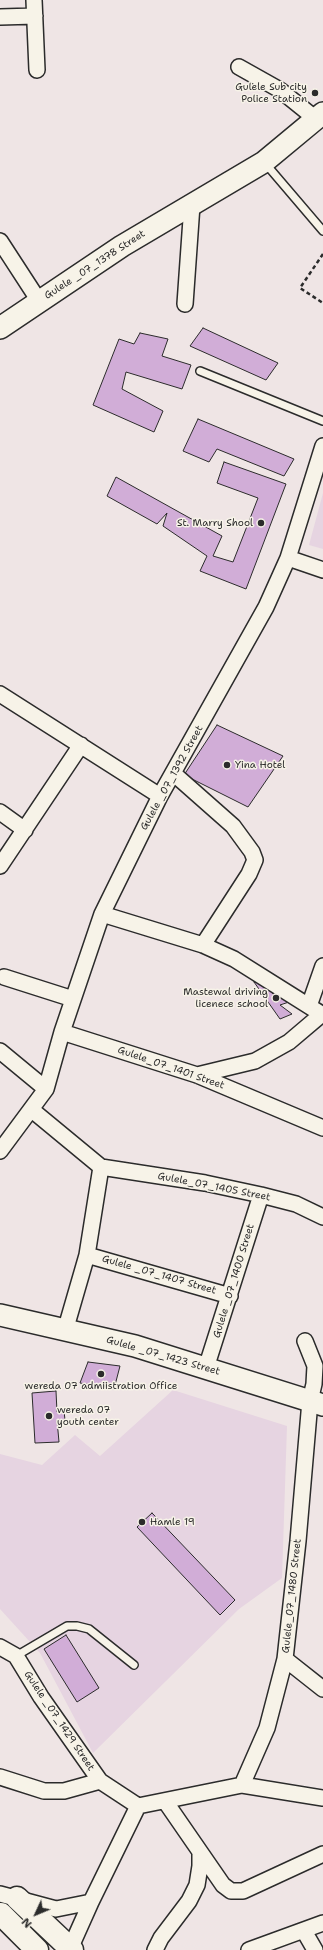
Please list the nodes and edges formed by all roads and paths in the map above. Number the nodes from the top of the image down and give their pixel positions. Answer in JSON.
{"nodes":[{"id":1,"x":34,"y":0,"type":"edge"},
{"id":2,"x":35,"y":16,"type":"junction"},
{"id":3,"x":0,"y":17,"type":"edge"},
{"id":4,"x":239,"y":67,"type":"dead end"},
{"id":5,"x":37,"y":70,"type":"dead end"},
{"id":6,"x":320,"y":116,"type":"edge"},
{"id":7,"x":264,"y":162,"type":"junction"},
{"id":8,"x":192,"y":205,"type":"junction"},
{"id":9,"x":323,"y":231,"type":"edge"},
{"id":10,"x":0,"y":241,"type":"edge"},
{"id":11,"x":323,"y":254,"type":"edge"},
{"id":12,"x":39,"y":300,"type":"junction"},
{"id":13,"x":323,"y":303,"type":"edge"},
{"id":14,"x":185,"y":304,"type":"dead end"},
{"id":15,"x":0,"y":328,"type":"edge"},
{"id":16,"x":200,"y":371,"type":"dead end"},
{"id":17,"x":323,"y":421,"type":"edge"},
{"id":18,"x":323,"y":446,"type":"edge"},
{"id":19,"x":288,"y":558,"type":"junction"},
{"id":20,"x":323,"y":570,"type":"edge"},
{"id":21,"x":0,"y":694,"type":"edge"},
{"id":22,"x":81,"y":744,"type":"junction"},
{"id":23,"x":173,"y":773,"type":"junction"},
{"id":24,"x":160,"y":796,"type":"junction"},
{"id":25,"x":0,"y":812,"type":"edge"},
{"id":26,"x":25,"y":830,"type":"junction"},
{"id":27,"x":0,"y":866,"type":"edge"},
{"id":28,"x":102,"y":914,"type":"junction"},
{"id":29,"x":203,"y":945,"type":"junction"},
{"id":30,"x":323,"y":966,"type":"edge"},
{"id":31,"x":4,"y":977,"type":"dead end"},
{"id":32,"x":73,"y":1000,"type":"junction"},
{"id":33,"x":309,"y":1006,"type":"junction"},
{"id":34,"x":323,"y":1014,"type":"edge"},
{"id":35,"x":62,"y":1032,"type":"junction"},
{"id":36,"x":0,"y":1051,"type":"edge"},
{"id":37,"x":197,"y":1075,"type":"junction"},
{"id":38,"x":46,"y":1089,"type":"junction"},
{"id":39,"x":32,"y":1110,"type":"junction"},
{"id":40,"x":323,"y":1128,"type":"edge"},
{"id":41,"x":0,"y":1151,"type":"edge"},
{"id":42,"x":101,"y":1167,"type":"junction"},
{"id":43,"x":261,"y":1195,"type":"junction"},
{"id":44,"x":323,"y":1217,"type":"edge"},
{"id":45,"x":87,"y":1255,"type":"junction"},
{"id":46,"x":230,"y":1296,"type":"junction"},
{"id":47,"x":0,"y":1315,"type":"edge"},
{"id":48,"x":65,"y":1331,"type":"junction"},
{"id":49,"x":305,"y":1341,"type":"dead end"},
{"id":50,"x":206,"y":1368,"type":"junction"},
{"id":51,"x":317,"y":1403,"type":"edge"},
{"id":52,"x":0,"y":1647,"type":"edge"},
{"id":53,"x":16,"y":1656,"type":"junction"},
{"id":54,"x":285,"y":1659,"type":"junction"},
{"id":55,"x":134,"y":1665,"type":"dead end"},
{"id":56,"x":323,"y":1689,"type":"edge"},
{"id":57,"x":0,"y":1777,"type":"edge"},
{"id":58,"x":100,"y":1781,"type":"junction"},
{"id":59,"x":242,"y":1785,"type":"junction"},
{"id":60,"x":323,"y":1798,"type":"edge"},
{"id":61,"x":165,"y":1801,"type":"junction"},
{"id":62,"x":138,"y":1806,"type":"junction"},
{"id":63,"x":200,"y":1852,"type":"junction"},
{"id":64,"x":323,"y":1854,"type":"edge"},
{"id":65,"x":92,"y":1902,"type":"junction"},
{"id":66,"x":5,"y":1905,"type":"edge"},
{"id":67,"x":323,"y":1923,"type":"edge"},
{"id":68,"x":304,"y":1931,"type":"junction"},
{"id":69,"x":71,"y":1949,"type":"edge"},
{"id":70,"x":37,"y":1950,"type":"edge"},
{"id":71,"x":155,"y":1950,"type":"edge"},
{"id":72,"x":249,"y":1950,"type":"edge"},
{"id":73,"x":315,"y":1950,"type":"edge"}],
"edges":[{"from":1,"to":2,"type":"street"},
{"from":2,"to":3,"type":"street"},
{"from":2,"to":5,"type":"street"},
{"from":4,"to":6,"type":"street"},
{"from":6,"to":7,"type":"main road","name":"Gulele _07_1378 Street"},
{"from":7,"to":8,"type":"main road","name":"Gulele _07_1378 Street"},
{"from":7,"to":9,"type":"lane"},
{"from":8,"to":12,"type":"main road","name":"Gulele _07_1378 Street"},
{"from":8,"to":14,"type":"street"},
{"from":10,"to":12,"type":"street"},
{"from":11,"to":13,"type":"path"},
{"from":12,"to":15,"type":"main road","name":"Gulele _07_1378 Street"},
{"from":16,"to":17,"type":"lane"},
{"from":18,"to":19,"type":"street","name":"Gulele _07_1392 Street"},
{"from":19,"to":20,"type":"street"},
{"from":19,"to":23,"type":"street","name":"Gulele _07_1392 Street"},
{"from":21,"to":22,"type":"street"},
{"from":22,"to":24,"type":"street"},
{"from":22,"to":26,"type":"street"},
{"from":23,"to":24,"type":"street","name":"Gulele _07_1392 Street"},
{"from":23,"to":29,"type":"street"},
{"from":24,"to":28,"type":"street","name":"Gulele _07_1392 Street"},
{"from":25,"to":26,"type":"street"},
{"from":26,"to":27,"type":"street"},
{"from":28,"to":29,"type":"street"},
{"from":28,"to":32,"type":"street","name":"Gulele _07_1392 Street"},
{"from":29,"to":33,"type":"street"},
{"from":30,"to":33,"type":"street"},
{"from":31,"to":32,"type":"street"},
{"from":32,"to":35,"type":"street","name":"Gulele _07_1392 Street"},
{"from":33,"to":34,"type":"street"},
{"from":34,"to":37,"type":"street"},
{"from":35,"to":37,"type":"street","name":"Gulele_07_1401 Street"},
{"from":35,"to":38,"type":"street","name":"Gulele _07_1392 Street"},
{"from":36,"to":38,"type":"street"},
{"from":37,"to":40,"type":"street","name":"Gulele_07_1401 Street"},
{"from":38,"to":39,"type":"street","name":"Gulele _07_1392 Street"},
{"from":39,"to":41,"type":"street","name":"Gulele _07_1392 Street"},
{"from":39,"to":42,"type":"street"},
{"from":42,"to":43,"type":"street","name":"Gulele_07_1405 Street"},
{"from":42,"to":45,"type":"street"},
{"from":43,"to":44,"type":"street","name":"Gulele_07_1405 Street"},
{"from":43,"to":46,"type":"street","name":"Gulele _07_1400 Street"},
{"from":45,"to":46,"type":"street","name":"Gulele _07_1407 Street"},
{"from":45,"to":48,"type":"street"},
{"from":46,"to":50,"type":"street","name":"Gulele _07_1400 Street"},
{"from":47,"to":48,"type":"main road","name":"Gulele _07_1423 Street"},
{"from":48,"to":50,"type":"main road","name":"Gulele _07_1423 Street"},
{"from":49,"to":51,"type":"street","name":"Gulele_07_1480 Street"},
{"from":50,"to":51,"type":"main road","name":"Gulele _07_1423 Street"},
{"from":51,"to":54,"type":"street","name":"Gulele_07_1480 Street"},
{"from":52,"to":53,"type":"street","name":"Gulele _07_1429 Street"},
{"from":53,"to":55,"type":"lane"},
{"from":53,"to":58,"type":"street","name":"Gulele _07_1429 Street"},
{"from":54,"to":56,"type":"street"},
{"from":54,"to":59,"type":"street","name":"Gulele_07_1480 Street"},
{"from":57,"to":58,"type":"street"},
{"from":58,"to":62,"type":"street"},
{"from":59,"to":60,"type":"street"},
{"from":59,"to":61,"type":"street"},
{"from":61,"to":62,"type":"street"},
{"from":61,"to":63,"type":"street"},
{"from":62,"to":65,"type":"street"},
{"from":63,"to":64,"type":"street"},
{"from":63,"to":71,"type":"street"},
{"from":65,"to":66,"type":"street"},
{"from":65,"to":69,"type":"street"},
{"from":66,"to":69,"type":"highway"},
{"from":66,"to":70,"type":"highway"},
{"from":67,"to":68,"type":"street"},
{"from":68,"to":72,"type":"street"},
{"from":68,"to":73,"type":"street"}]}
